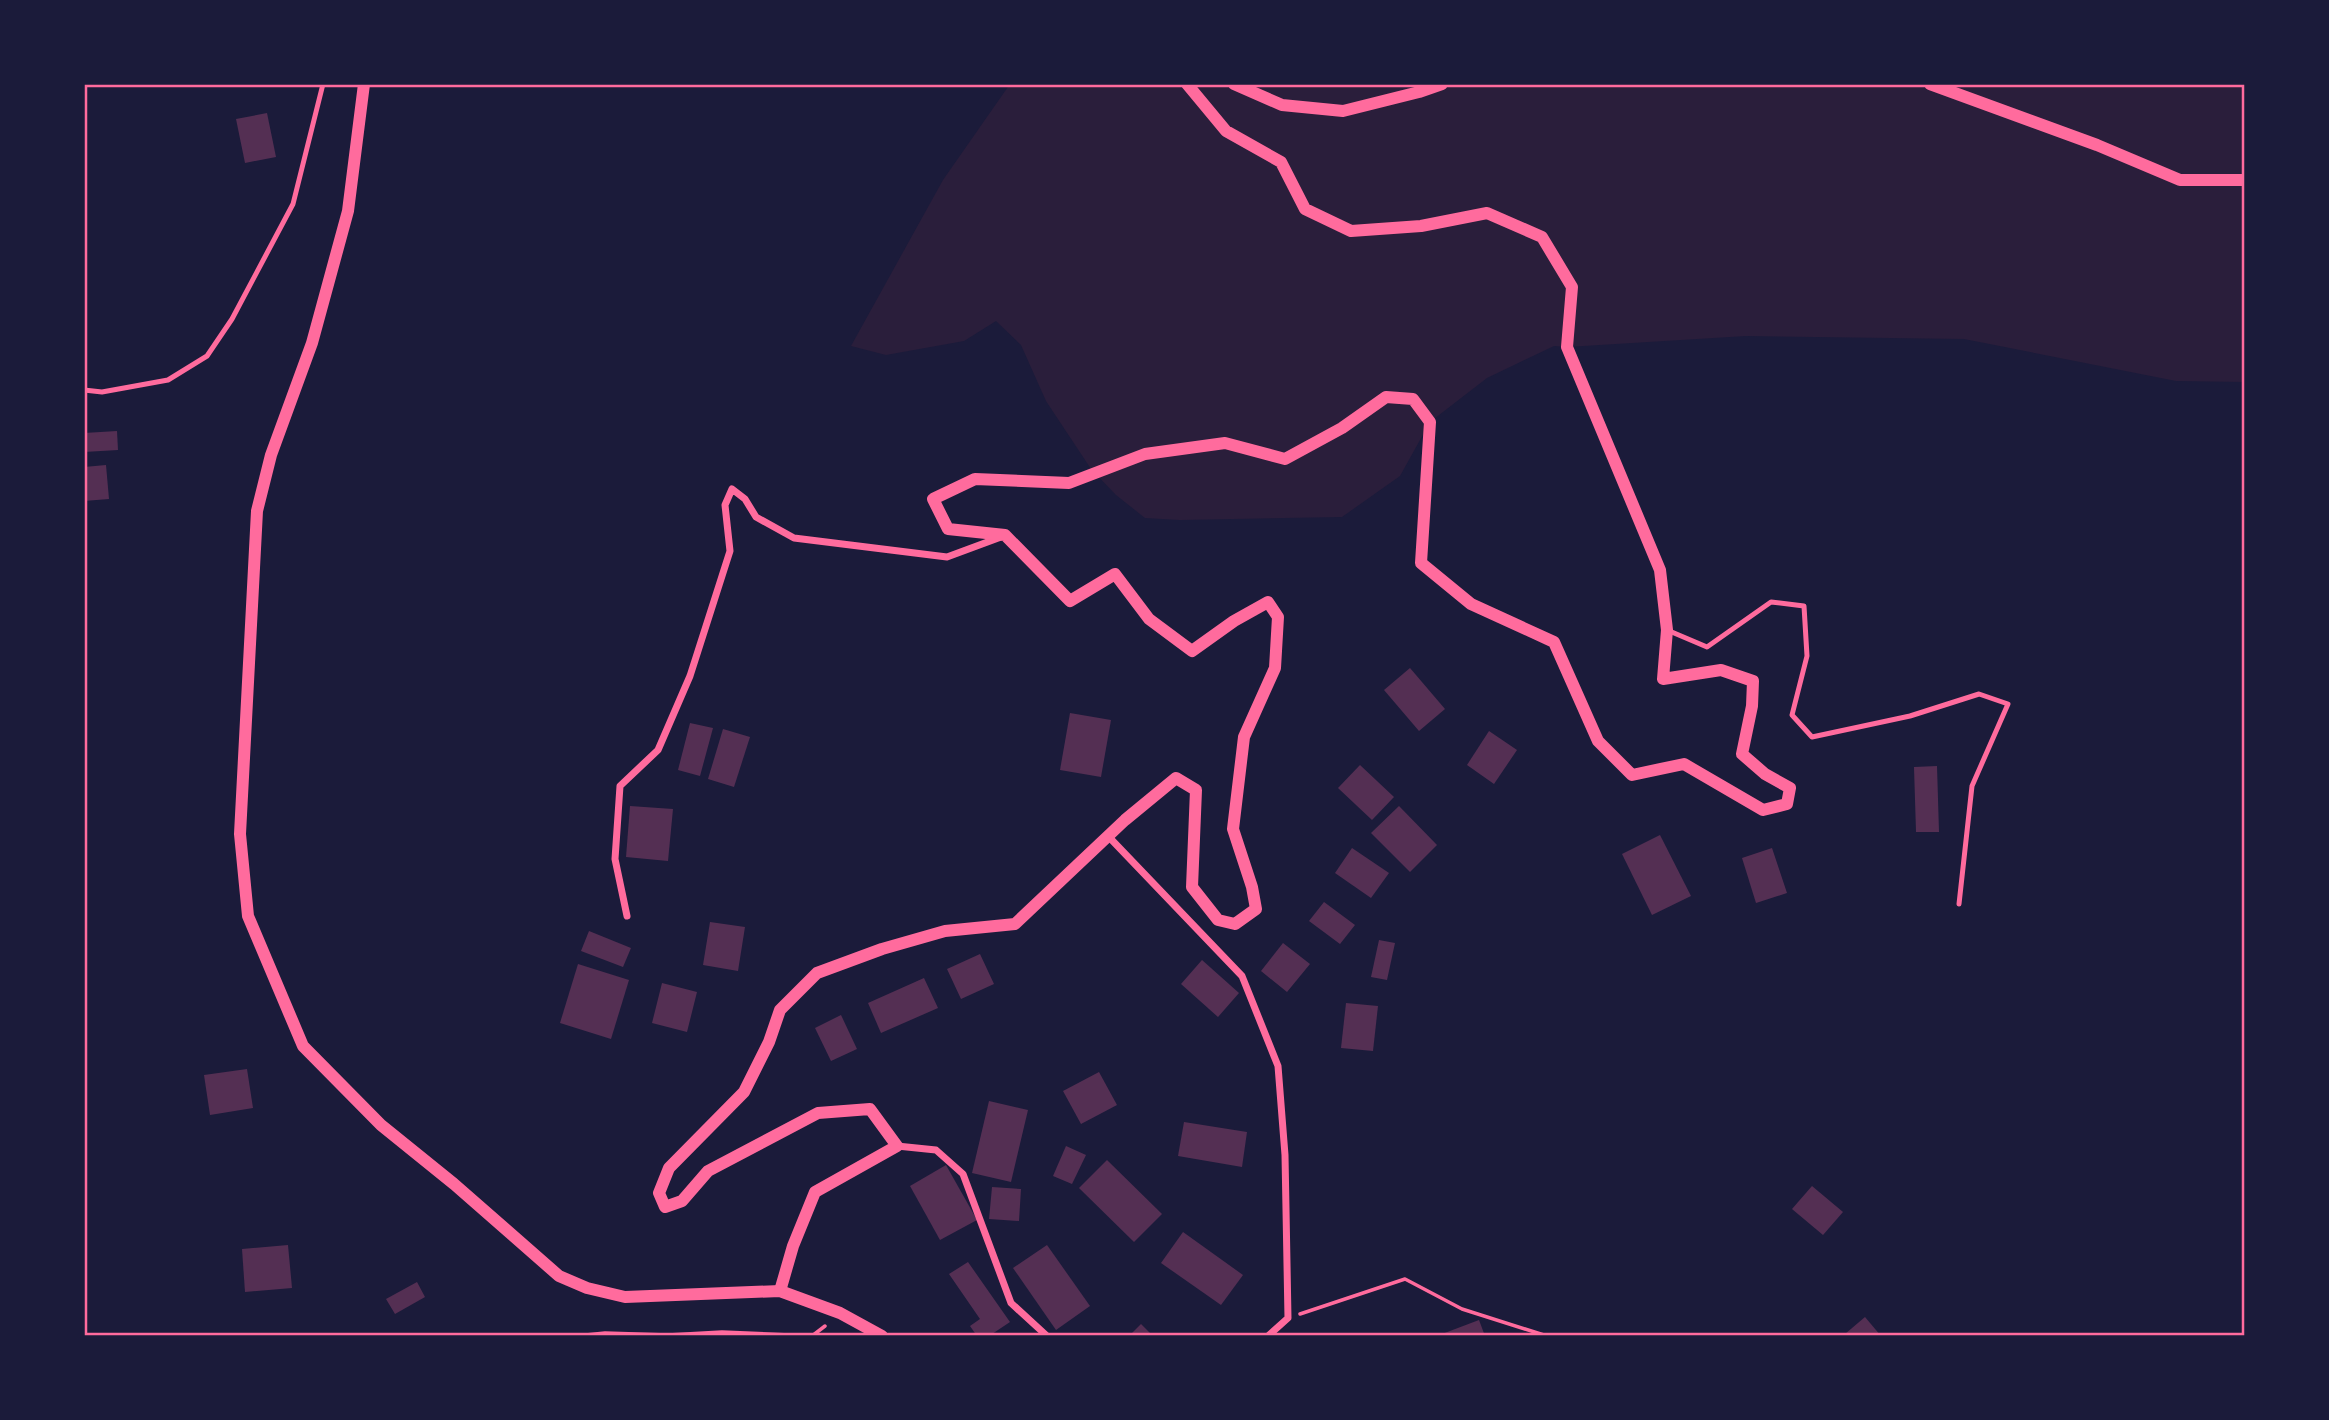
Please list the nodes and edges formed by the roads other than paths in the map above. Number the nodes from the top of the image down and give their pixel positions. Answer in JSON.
{"nodes":[{"id":1,"x":323,"y":84,"type":"edge"},
{"id":2,"x":364,"y":84,"type":"edge"},
{"id":3,"x":1187,"y":84,"type":"edge"},
{"id":4,"x":1234,"y":84,"type":"edge"},
{"id":5,"x":1442,"y":84,"type":"edge"},
{"id":6,"x":1930,"y":84,"type":"edge"},
{"id":7,"x":2245,"y":180,"type":"edge"},
{"id":8,"x":84,"y":390,"type":"edge"},
{"id":9,"x":1005,"y":535,"type":"junction"},
{"id":10,"x":1667,"y":630,"type":"junction"},
{"id":11,"x":1108,"y":836,"type":"junction"},
{"id":12,"x":1959,"y":904,"type":"dead end"},
{"id":13,"x":627,"y":916,"type":"dead end"},
{"id":14,"x":897,"y":1146,"type":"junction"},
{"id":15,"x":780,"y":1291,"type":"junction"},
{"id":16,"x":882,"y":1336,"type":"edge"},
{"id":17,"x":1047,"y":1336,"type":"edge"},
{"id":18,"x":1268,"y":1336,"type":"edge"}],
"edges":[{"from":1,"to":8,"type":"lane"},
{"from":2,"to":15,"type":"street"},
{"from":3,"to":10,"type":"street"},
{"from":4,"to":5,"type":"street"},
{"from":6,"to":7,"type":"street"},
{"from":9,"to":10,"type":"street"},
{"from":9,"to":11,"type":"street"},
{"from":9,"to":13,"type":"street"},
{"from":10,"to":12,"type":"lane"},
{"from":11,"to":14,"type":"street"},
{"from":11,"to":18,"type":"street"},
{"from":14,"to":15,"type":"street"},
{"from":14,"to":17,"type":"street"},
{"from":15,"to":16,"type":"street"}]}
